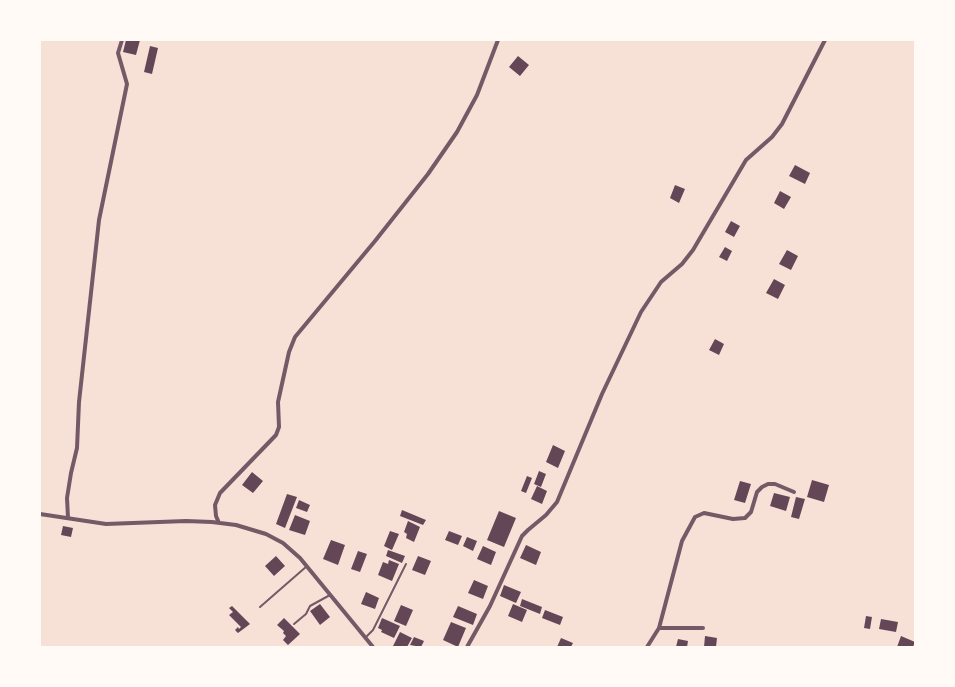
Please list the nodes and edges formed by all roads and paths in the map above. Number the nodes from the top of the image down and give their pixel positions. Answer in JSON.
{"nodes":[{"id":1,"x":122,"y":40,"type":"edge"},
{"id":2,"x":498,"y":40,"type":"edge"},
{"id":3,"x":825,"y":40,"type":"edge"},
{"id":4,"x":794,"y":492,"type":"dead end"},
{"id":5,"x":40,"y":514,"type":"edge"},
{"id":6,"x":68,"y":518,"type":"junction"},
{"id":7,"x":219,"y":523,"type":"junction"},
{"id":8,"x":406,"y":564,"type":"dead end"},
{"id":9,"x":307,"y":566,"type":"junction"},
{"id":10,"x":331,"y":594,"type":"junction"},
{"id":11,"x":260,"y":607,"type":"dead end"},
{"id":12,"x":294,"y":624,"type":"dead end"},
{"id":13,"x":659,"y":628,"type":"junction"},
{"id":14,"x":703,"y":628,"type":"dead end"},
{"id":15,"x":366,"y":637,"type":"junction"},
{"id":16,"x":373,"y":647,"type":"edge"},
{"id":17,"x":467,"y":647,"type":"edge"},
{"id":18,"x":648,"y":647,"type":"edge"}],
"edges":[{"from":1,"to":6,"type":"street"},
{"from":2,"to":7,"type":"street"},
{"from":3,"to":17,"type":"street"},
{"from":4,"to":13,"type":"street"},
{"from":5,"to":6,"type":"street"},
{"from":6,"to":7,"type":"street"},
{"from":7,"to":9,"type":"street"},
{"from":8,"to":15,"type":"lane"},
{"from":9,"to":10,"type":"street"},
{"from":9,"to":11,"type":"lane"},
{"from":10,"to":12,"type":"lane"},
{"from":10,"to":15,"type":"street"},
{"from":13,"to":14,"type":"street"},
{"from":13,"to":18,"type":"street"},
{"from":15,"to":16,"type":"street"}]}
